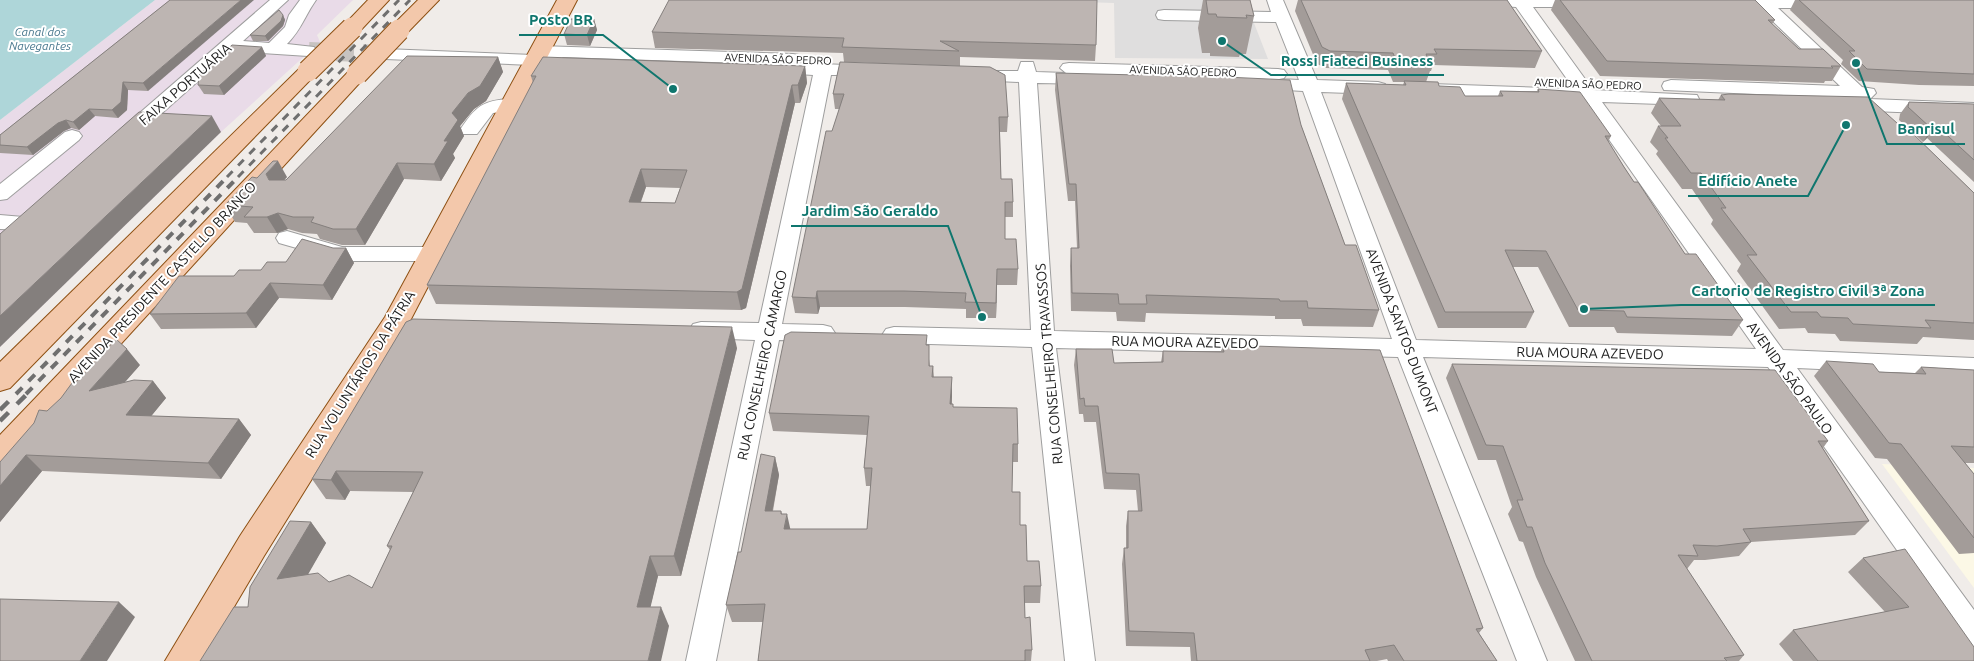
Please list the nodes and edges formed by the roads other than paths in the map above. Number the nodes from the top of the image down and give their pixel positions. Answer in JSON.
{"nodes":[{"id":1,"x":280,"y":0,"type":"edge"},
{"id":2,"x":308,"y":0,"type":"edge"},
{"id":3,"x":379,"y":0,"type":"edge"},
{"id":4,"x":429,"y":0,"type":"edge"},
{"id":5,"x":567,"y":0,"type":"edge"},
{"id":6,"x":1519,"y":1,"type":"edge"},
{"id":7,"x":1296,"y":2,"type":"dead end"},
{"id":8,"x":1490,"y":2,"type":"edge"},
{"id":9,"x":1608,"y":2,"type":"edge"},
{"id":10,"x":1762,"y":2,"type":"edge"},
{"id":11,"x":1705,"y":3,"type":"edge"},
{"id":12,"x":1840,"y":3,"type":"edge"},
{"id":13,"x":1278,"y":6,"type":"edge"},
{"id":14,"x":1164,"y":15,"type":"dead end"},
{"id":15,"x":232,"y":42,"type":"junction"},
{"id":16,"x":393,"y":43,"type":"junction"},
{"id":17,"x":278,"y":45,"type":"junction"},
{"id":18,"x":419,"y":51,"type":"junction"},
{"id":19,"x":1296,"y":52,"type":"junction"},
{"id":20,"x":311,"y":55,"type":"junction"},
{"id":21,"x":539,"y":56,"type":"junction"},
{"id":22,"x":959,"y":69,"type":"edge"},
{"id":23,"x":823,"y":70,"type":"junction"},
{"id":24,"x":1028,"y":72,"type":"junction"},
{"id":25,"x":1266,"y":74,"type":"junction"},
{"id":26,"x":394,"y":76,"type":"edge"},
{"id":27,"x":1308,"y":81,"type":"junction"},
{"id":28,"x":1583,"y":90,"type":"junction"},
{"id":29,"x":1974,"y":96,"type":"edge"},
{"id":30,"x":1864,"y":99,"type":"junction"},
{"id":31,"x":512,"y":105,"type":"junction"},
{"id":32,"x":1974,"y":109,"type":"edge"},
{"id":33,"x":1890,"y":124,"type":"edge"},
{"id":34,"x":470,"y":130,"type":"dead end"},
{"id":35,"x":72,"y":136,"type":"dead end"},
{"id":36,"x":116,"y":144,"type":"edge"},
{"id":37,"x":0,"y":194,"type":"edge"},
{"id":38,"x":34,"y":216,"type":"edge"},
{"id":39,"x":3,"y":231,"type":"edge"},
{"id":40,"x":287,"y":238,"type":"dead end"},
{"id":41,"x":432,"y":254,"type":"junction"},
{"id":42,"x":680,"y":329,"type":"edge"},
{"id":43,"x":769,"y":332,"type":"junction"},
{"id":44,"x":847,"y":334,"type":"edge"},
{"id":45,"x":877,"y":334,"type":"edge"},
{"id":46,"x":1044,"y":339,"type":"junction"},
{"id":47,"x":1407,"y":348,"type":"junction"},
{"id":48,"x":1776,"y":358,"type":"junction"},
{"id":49,"x":1974,"y":367,"type":"edge"},
{"id":50,"x":0,"y":380,"type":"edge"},
{"id":51,"x":0,"y":455,"type":"edge"},
{"id":52,"x":1974,"y":634,"type":"edge"},
{"id":53,"x":183,"y":661,"type":"edge"},
{"id":54,"x":701,"y":661,"type":"edge"},
{"id":55,"x":1080,"y":661,"type":"edge"},
{"id":56,"x":1532,"y":661,"type":"edge"}],
"edges":[{"from":1,"to":15,"type":"street","name":"FAIXA PORTUÁRIA"},
{"from":2,"to":17,"type":"street"},
{"from":3,"to":20,"type":"main road","bridge":true},
{"from":4,"to":16,"type":"main road","name":"AVENIDA PRESIDENTE CASTELLO BRANCO"},
{"from":5,"to":21,"type":"main road","name":"RUA VOLUNTÁRIOS DA PÁTRIA"},
{"from":6,"to":8,"type":"street"},
{"from":6,"to":9,"type":"street"},
{"from":6,"to":28,"type":"street","name":"AVENIDA SÃO PAULO"},
{"from":7,"to":13,"type":"street"},
{"from":10,"to":11,"type":"street"},
{"from":10,"to":12,"type":"street"},
{"from":10,"to":30,"type":"street"},
{"from":13,"to":14,"type":"street"},
{"from":13,"to":19,"type":"street","name":"AVENIDA SANTOS DUMONT"},
{"from":15,"to":17,"type":"street"},
{"from":15,"to":36,"type":"street","name":"FAIXA PORTUÁRIA"},
{"from":16,"to":18,"type":"street"},
{"from":16,"to":51,"type":"main road","name":"AVENIDA PRESIDENTE CASTELLO BRANCO","bridge":true},
{"from":17,"to":20,"type":"street"},
{"from":18,"to":21,"type":"street"},
{"from":18,"to":26,"type":"street"},
{"from":19,"to":25,"type":"street"},
{"from":19,"to":27,"type":"street","name":"AVENIDA SANTOS DUMONT"},
{"from":20,"to":50,"type":"main road"},
{"from":21,"to":23,"type":"street","name":"AVENIDA SÃO PEDRO"},
{"from":21,"to":23,"type":"street","name":"AVENIDA SÃO PEDRO"},
{"from":21,"to":31,"type":"main road","name":"RUA VOLUNTÁRIOS DA PÁTRIA"},
{"from":22,"to":24,"type":"street","name":"AVENIDA SÃO PEDRO"},
{"from":23,"to":43,"type":"street","name":"RUA CONSELHEIRO CAMARGO"},
{"from":24,"to":25,"type":"street","name":"AVENIDA SÃO PEDRO"},
{"from":24,"to":27,"type":"street","name":"AVENIDA SÃO PEDRO"},
{"from":24,"to":46,"type":"street","name":"RUA CONSELHEIRO TRAVASSOS"},
{"from":25,"to":27,"type":"street","name":"AVENIDA SÃO PEDRO"},
{"from":27,"to":28,"type":"street","name":"AVENIDA SÃO PEDRO"},
{"from":27,"to":47,"type":"street","name":"AVENIDA SANTOS DUMONT"},
{"from":28,"to":30,"type":"street","name":"AVENIDA SÃO PEDRO"},
{"from":28,"to":48,"type":"street","name":"AVENIDA SÃO PAULO"},
{"from":29,"to":30,"type":"street","name":"AVENIDA SÃO PEDRO"},
{"from":30,"to":32,"type":"street","name":"AVENIDA SÃO PEDRO"},
{"from":30,"to":33,"type":"street"},
{"from":31,"to":34,"type":"street"},
{"from":31,"to":41,"type":"main road","name":"RUA VOLUNTÁRIOS DA PÁTRIA"},
{"from":35,"to":37,"type":"street"},
{"from":38,"to":39,"type":"street"},
{"from":40,"to":41,"type":"street"},
{"from":41,"to":53,"type":"main road","name":"RUA VOLUNTÁRIOS DA PÁTRIA"},
{"from":42,"to":43,"type":"street"},
{"from":43,"to":44,"type":"street"},
{"from":43,"to":54,"type":"street","name":"RUA CONSELHEIRO CAMARGO"},
{"from":45,"to":46,"type":"street","name":"RUA MOURA AZEVEDO"},
{"from":46,"to":47,"type":"street","name":"RUA MOURA AZEVEDO"},
{"from":46,"to":55,"type":"street","name":"RUA CONSELHEIRO TRAVASSOS"},
{"from":47,"to":48,"type":"street","name":"RUA MOURA AZEVEDO"},
{"from":47,"to":56,"type":"street","name":"AVENIDA SANTOS DUMONT"},
{"from":48,"to":49,"type":"street","name":"RUA MOURA AZEVEDO"},
{"from":48,"to":52,"type":"street","name":"AVENIDA SÃO PAULO"}]}
